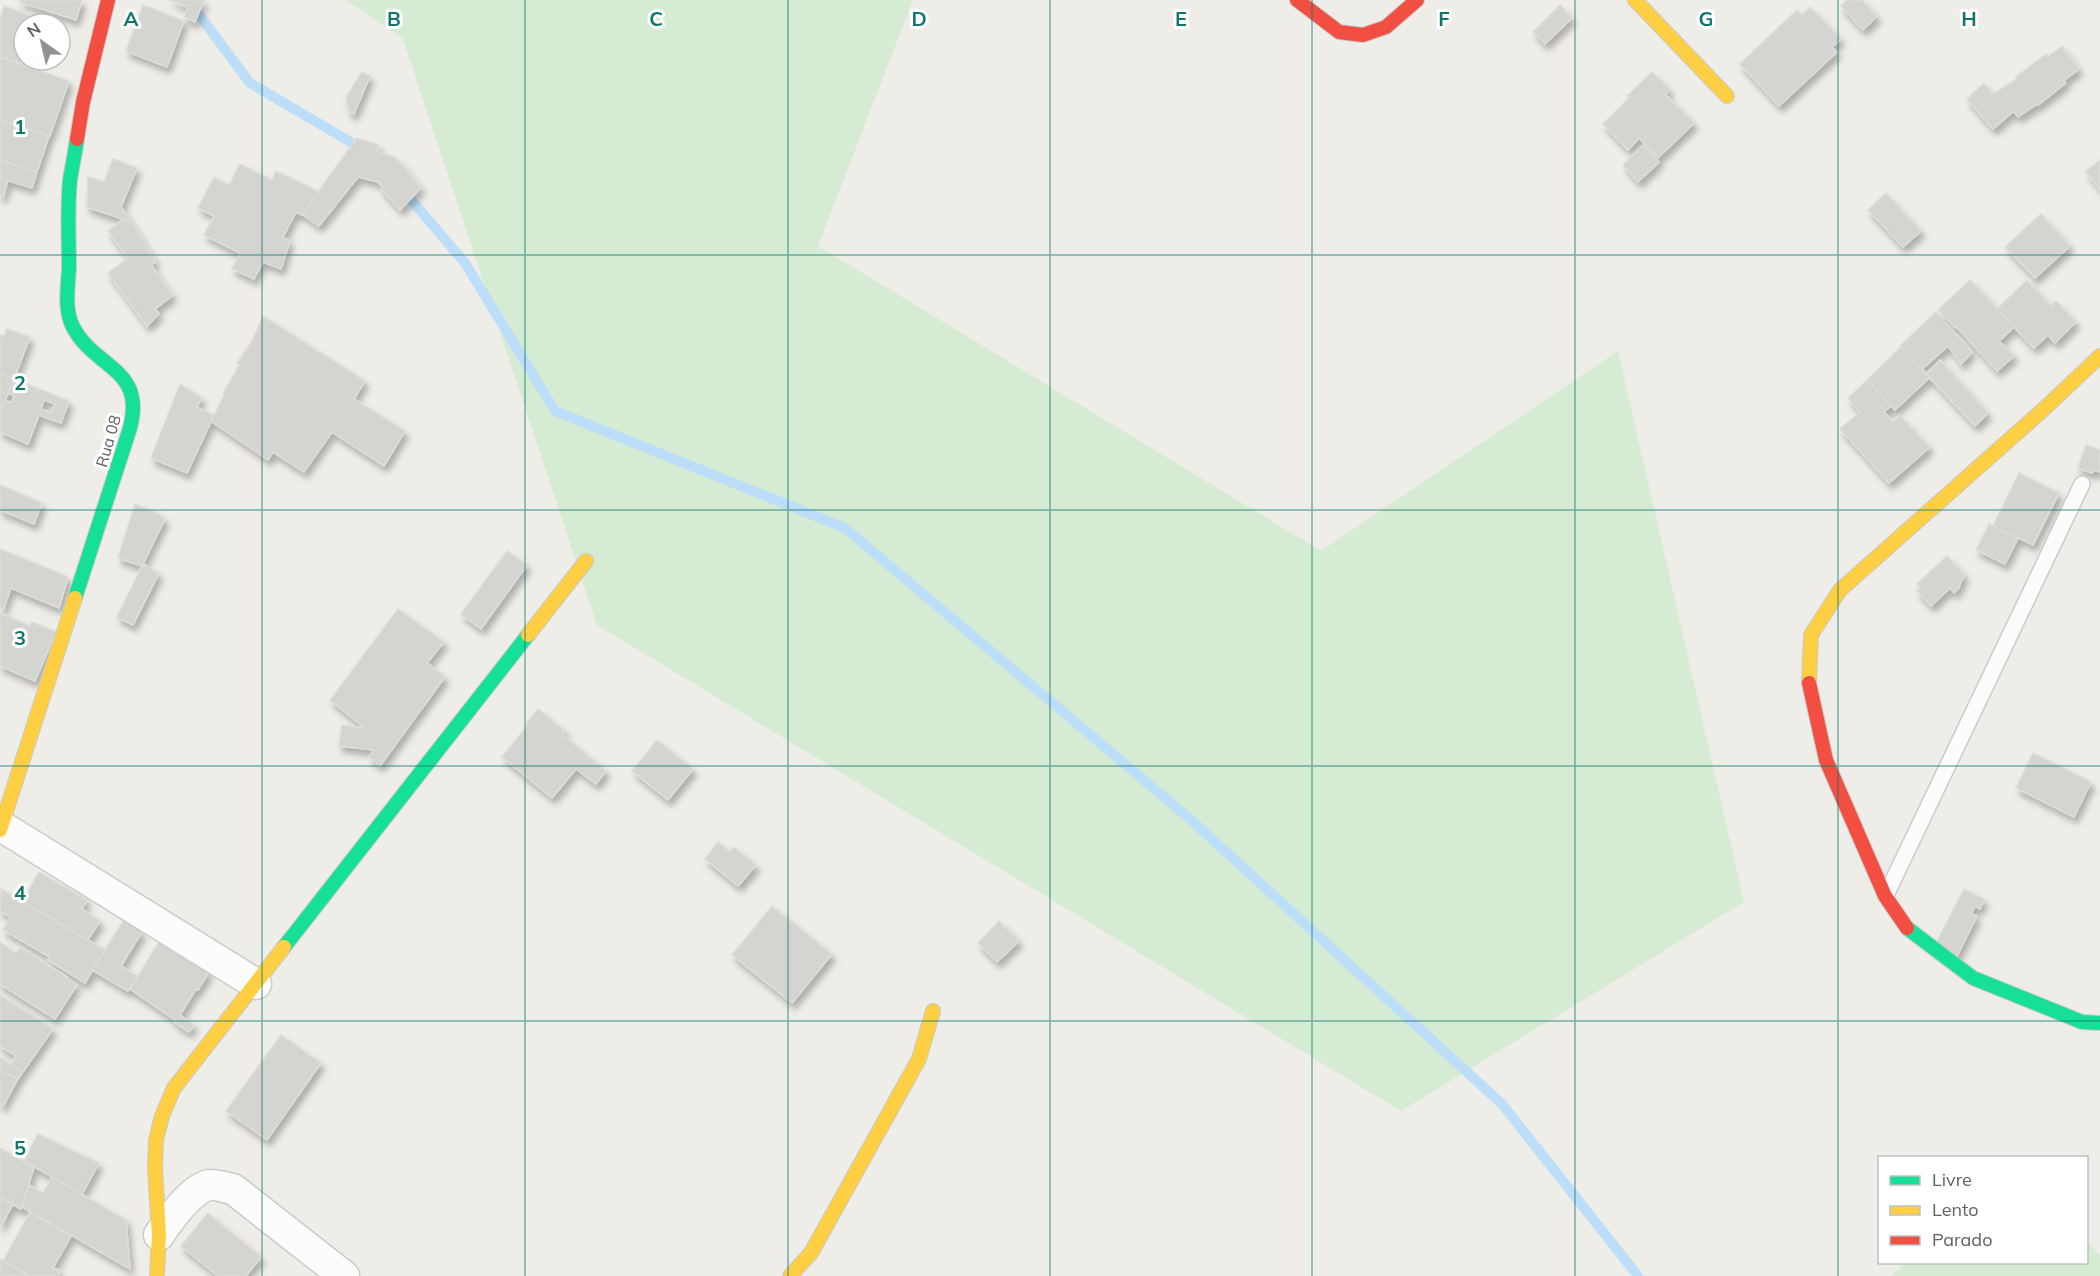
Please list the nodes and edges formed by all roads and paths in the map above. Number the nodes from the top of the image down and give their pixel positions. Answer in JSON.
{"nodes":[{"id":1,"x":108,"y":0,"type":"edge"},
{"id":2,"x":1297,"y":0,"type":"edge"},
{"id":3,"x":1417,"y":0,"type":"edge"},
{"id":4,"x":1635,"y":0,"type":"edge"},
{"id":5,"x":1727,"y":96,"type":"dead end"},
{"id":6,"x":2100,"y":356,"type":"edge"},
{"id":7,"x":2082,"y":484,"type":"dead end"},
{"id":8,"x":586,"y":561,"type":"dead end"},
{"id":9,"x":1,"y":828,"type":"edge"},
{"id":10,"x":1885,"y":896,"type":"junction"},
{"id":11,"x":256,"y":984,"type":"junction"},
{"id":12,"x":933,"y":1011,"type":"dead end"},
{"id":13,"x":2100,"y":1023,"type":"edge"},
{"id":14,"x":159,"y":1235,"type":"junction"},
{"id":15,"x":157,"y":1276,"type":"edge"},
{"id":16,"x":344,"y":1276,"type":"edge"},
{"id":17,"x":790,"y":1276,"type":"edge"}],
"edges":[{"from":1,"to":9,"type":"street","name":"Rua 08"},
{"from":2,"to":3,"type":"street"},
{"from":4,"to":5,"type":"street"},
{"from":6,"to":10,"type":"street"},
{"from":7,"to":10,"type":"lane"},
{"from":8,"to":11,"type":"street"},
{"from":9,"to":11,"type":"street"},
{"from":10,"to":13,"type":"street"},
{"from":11,"to":14,"type":"street"},
{"from":12,"to":17,"type":"street"},
{"from":14,"to":15,"type":"street"},
{"from":14,"to":16,"type":"street"}]}
